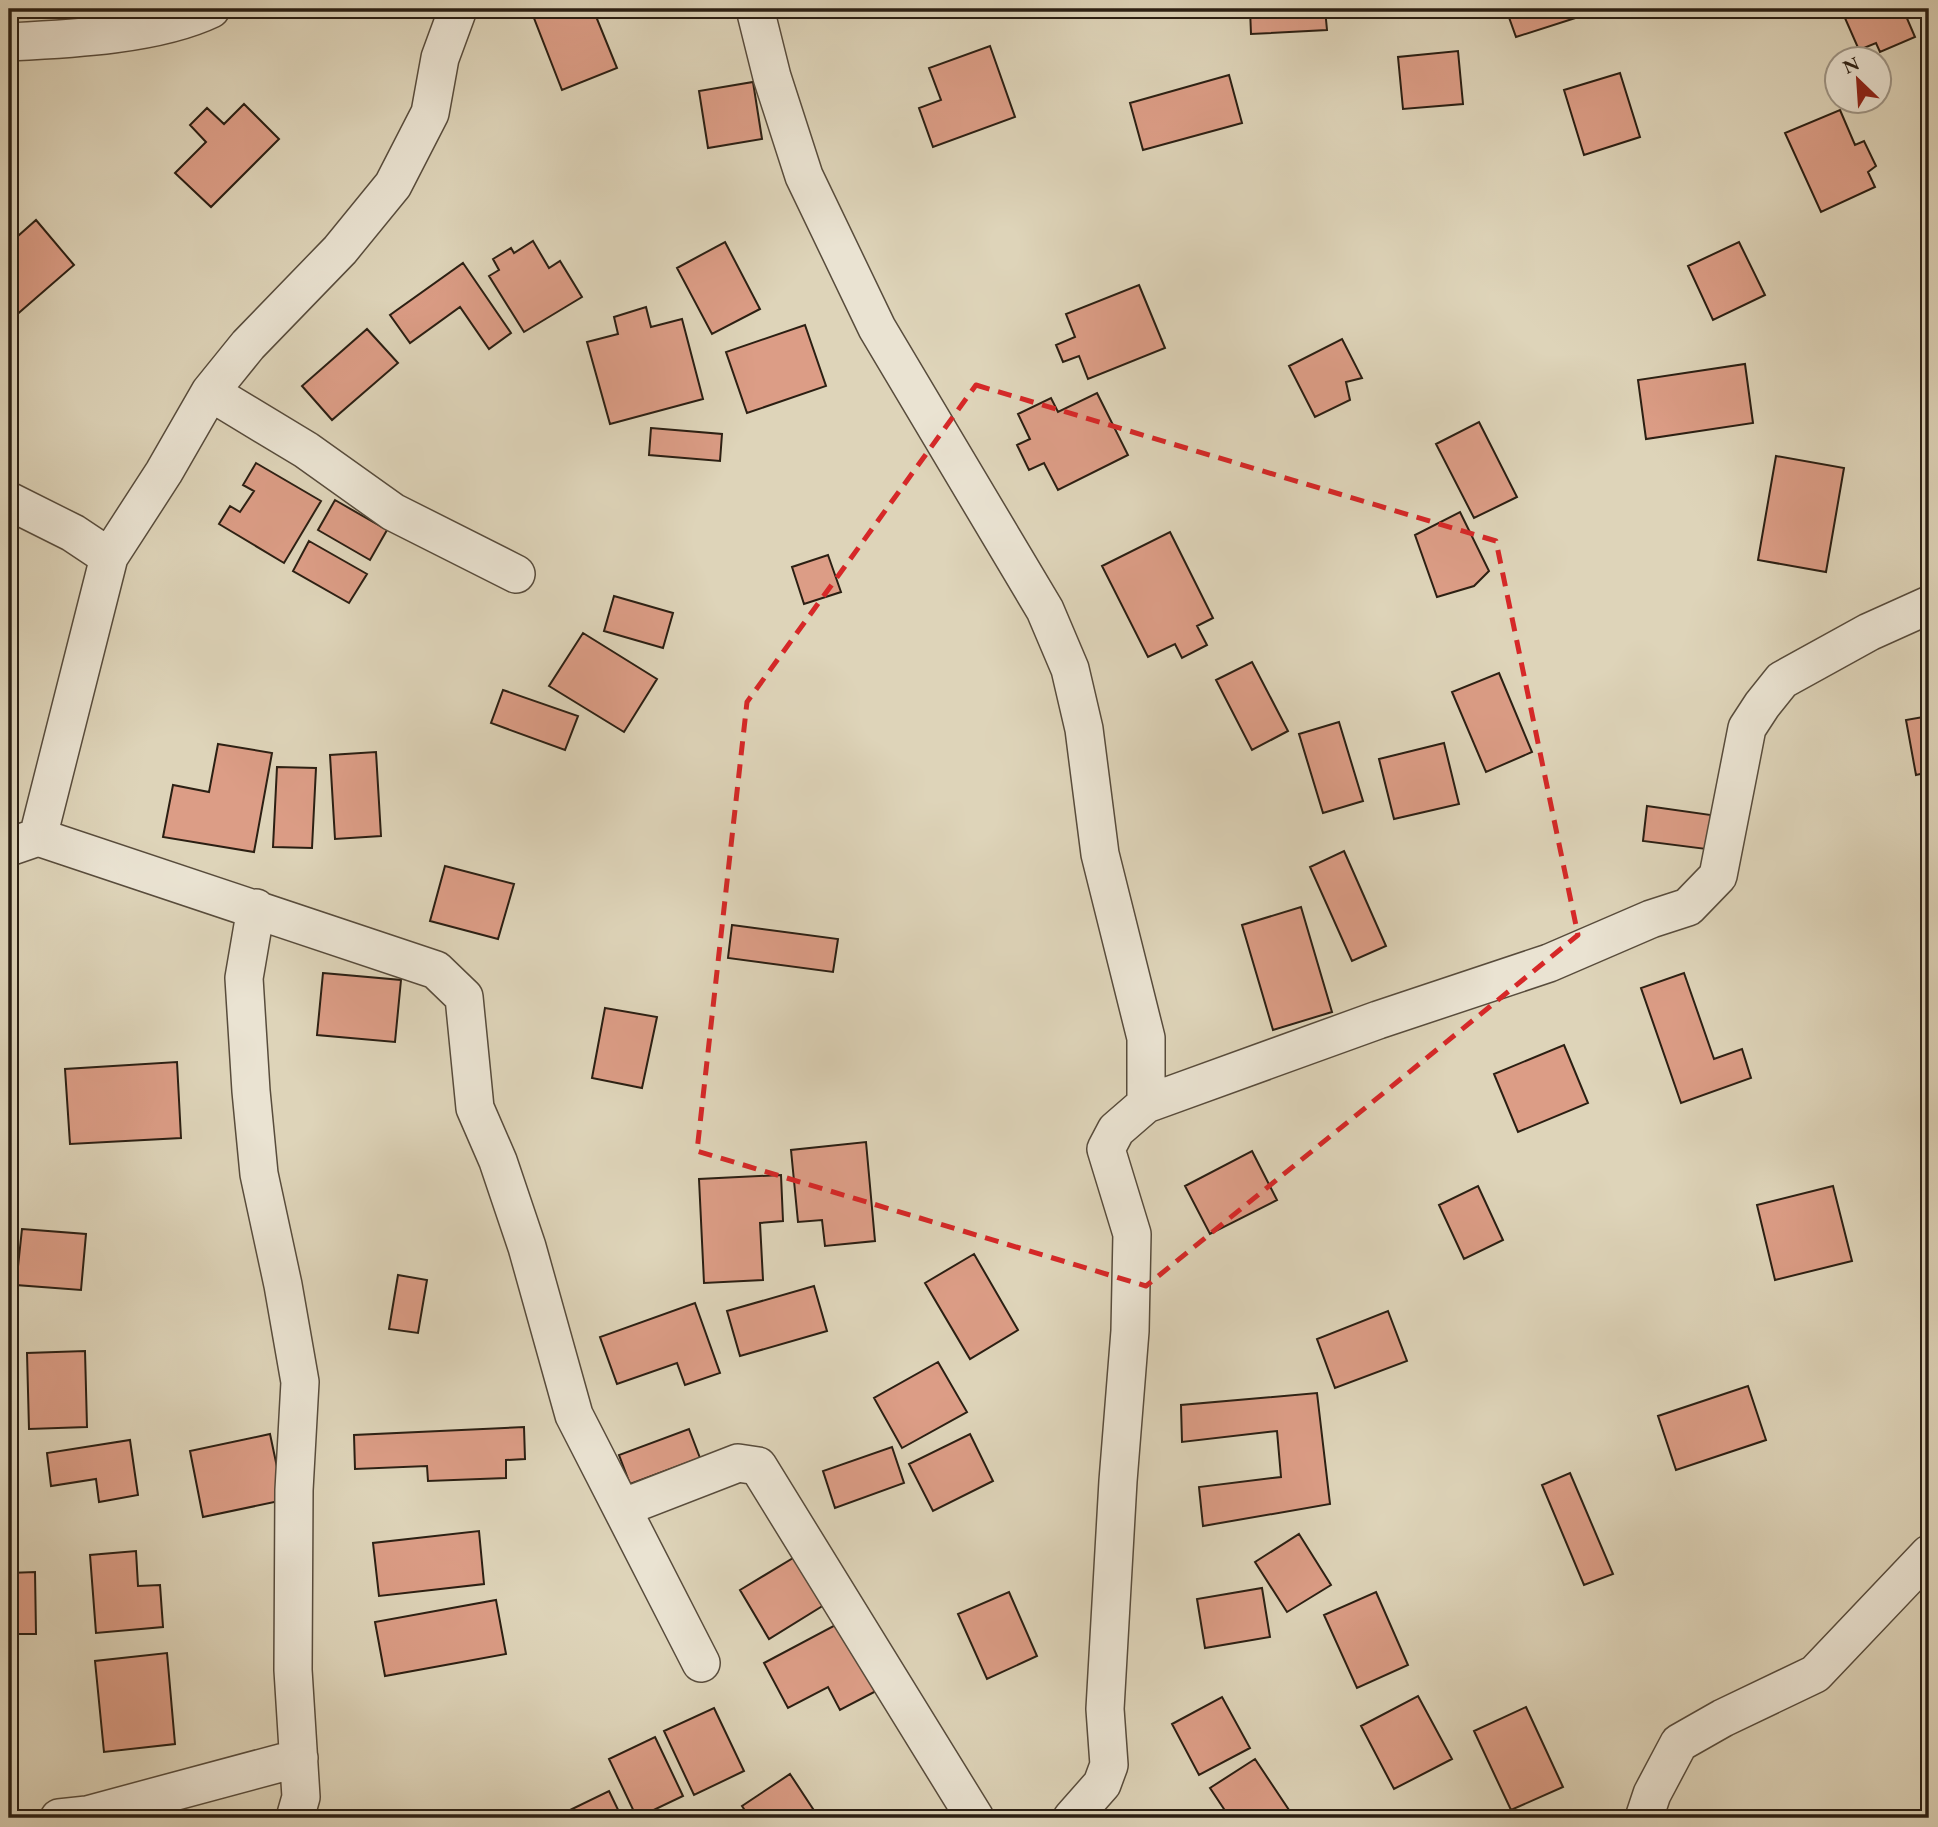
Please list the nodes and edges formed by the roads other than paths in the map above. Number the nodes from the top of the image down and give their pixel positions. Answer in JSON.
{"nodes":[{"id":1,"x":211,"y":9,"type":"edge"},
{"id":2,"x":458,"y":9,"type":"edge"},
{"id":3,"x":755,"y":9,"type":"edge"},
{"id":4,"x":9,"y":42,"type":"edge"},
{"id":5,"x":210,"y":392,"type":"junction"},
{"id":6,"x":9,"y":501,"type":"edge"},
{"id":7,"x":109,"y":557,"type":"junction"},
{"id":8,"x":516,"y":574,"type":"dead end"},
{"id":9,"x":1929,"y":605,"type":"edge"},
{"id":10,"x":23,"y":842,"type":"edge"},
{"id":11,"x":256,"y":908,"type":"junction"},
{"id":12,"x":1146,"y":1104,"type":"junction"},
{"id":13,"x":622,"y":1508,"type":"junction"},
{"id":14,"x":1929,"y":1553,"type":"edge"},
{"id":15,"x":701,"y":1663,"type":"dead end"},
{"id":16,"x":299,"y":1758,"type":"junction"},
{"id":17,"x":59,"y":1818,"type":"edge"},
{"id":18,"x":295,"y":1818,"type":"edge"},
{"id":19,"x":975,"y":1818,"type":"edge"},
{"id":20,"x":1072,"y":1818,"type":"edge"},
{"id":21,"x":1644,"y":1818,"type":"edge"}],
"edges":[{"from":1,"to":4,"type":"street"},
{"from":2,"to":5,"type":"street"},
{"from":3,"to":12,"type":"street"},
{"from":5,"to":7,"type":"street"},
{"from":5,"to":8,"type":"street"},
{"from":6,"to":7,"type":"street"},
{"from":7,"to":10,"type":"street"},
{"from":9,"to":12,"type":"street"},
{"from":10,"to":11,"type":"street"},
{"from":11,"to":13,"type":"street"},
{"from":11,"to":16,"type":"street"},
{"from":12,"to":20,"type":"street"},
{"from":13,"to":15,"type":"street"},
{"from":13,"to":19,"type":"street"},
{"from":14,"to":21,"type":"street"},
{"from":16,"to":17,"type":"street"},
{"from":16,"to":18,"type":"street"}]}
